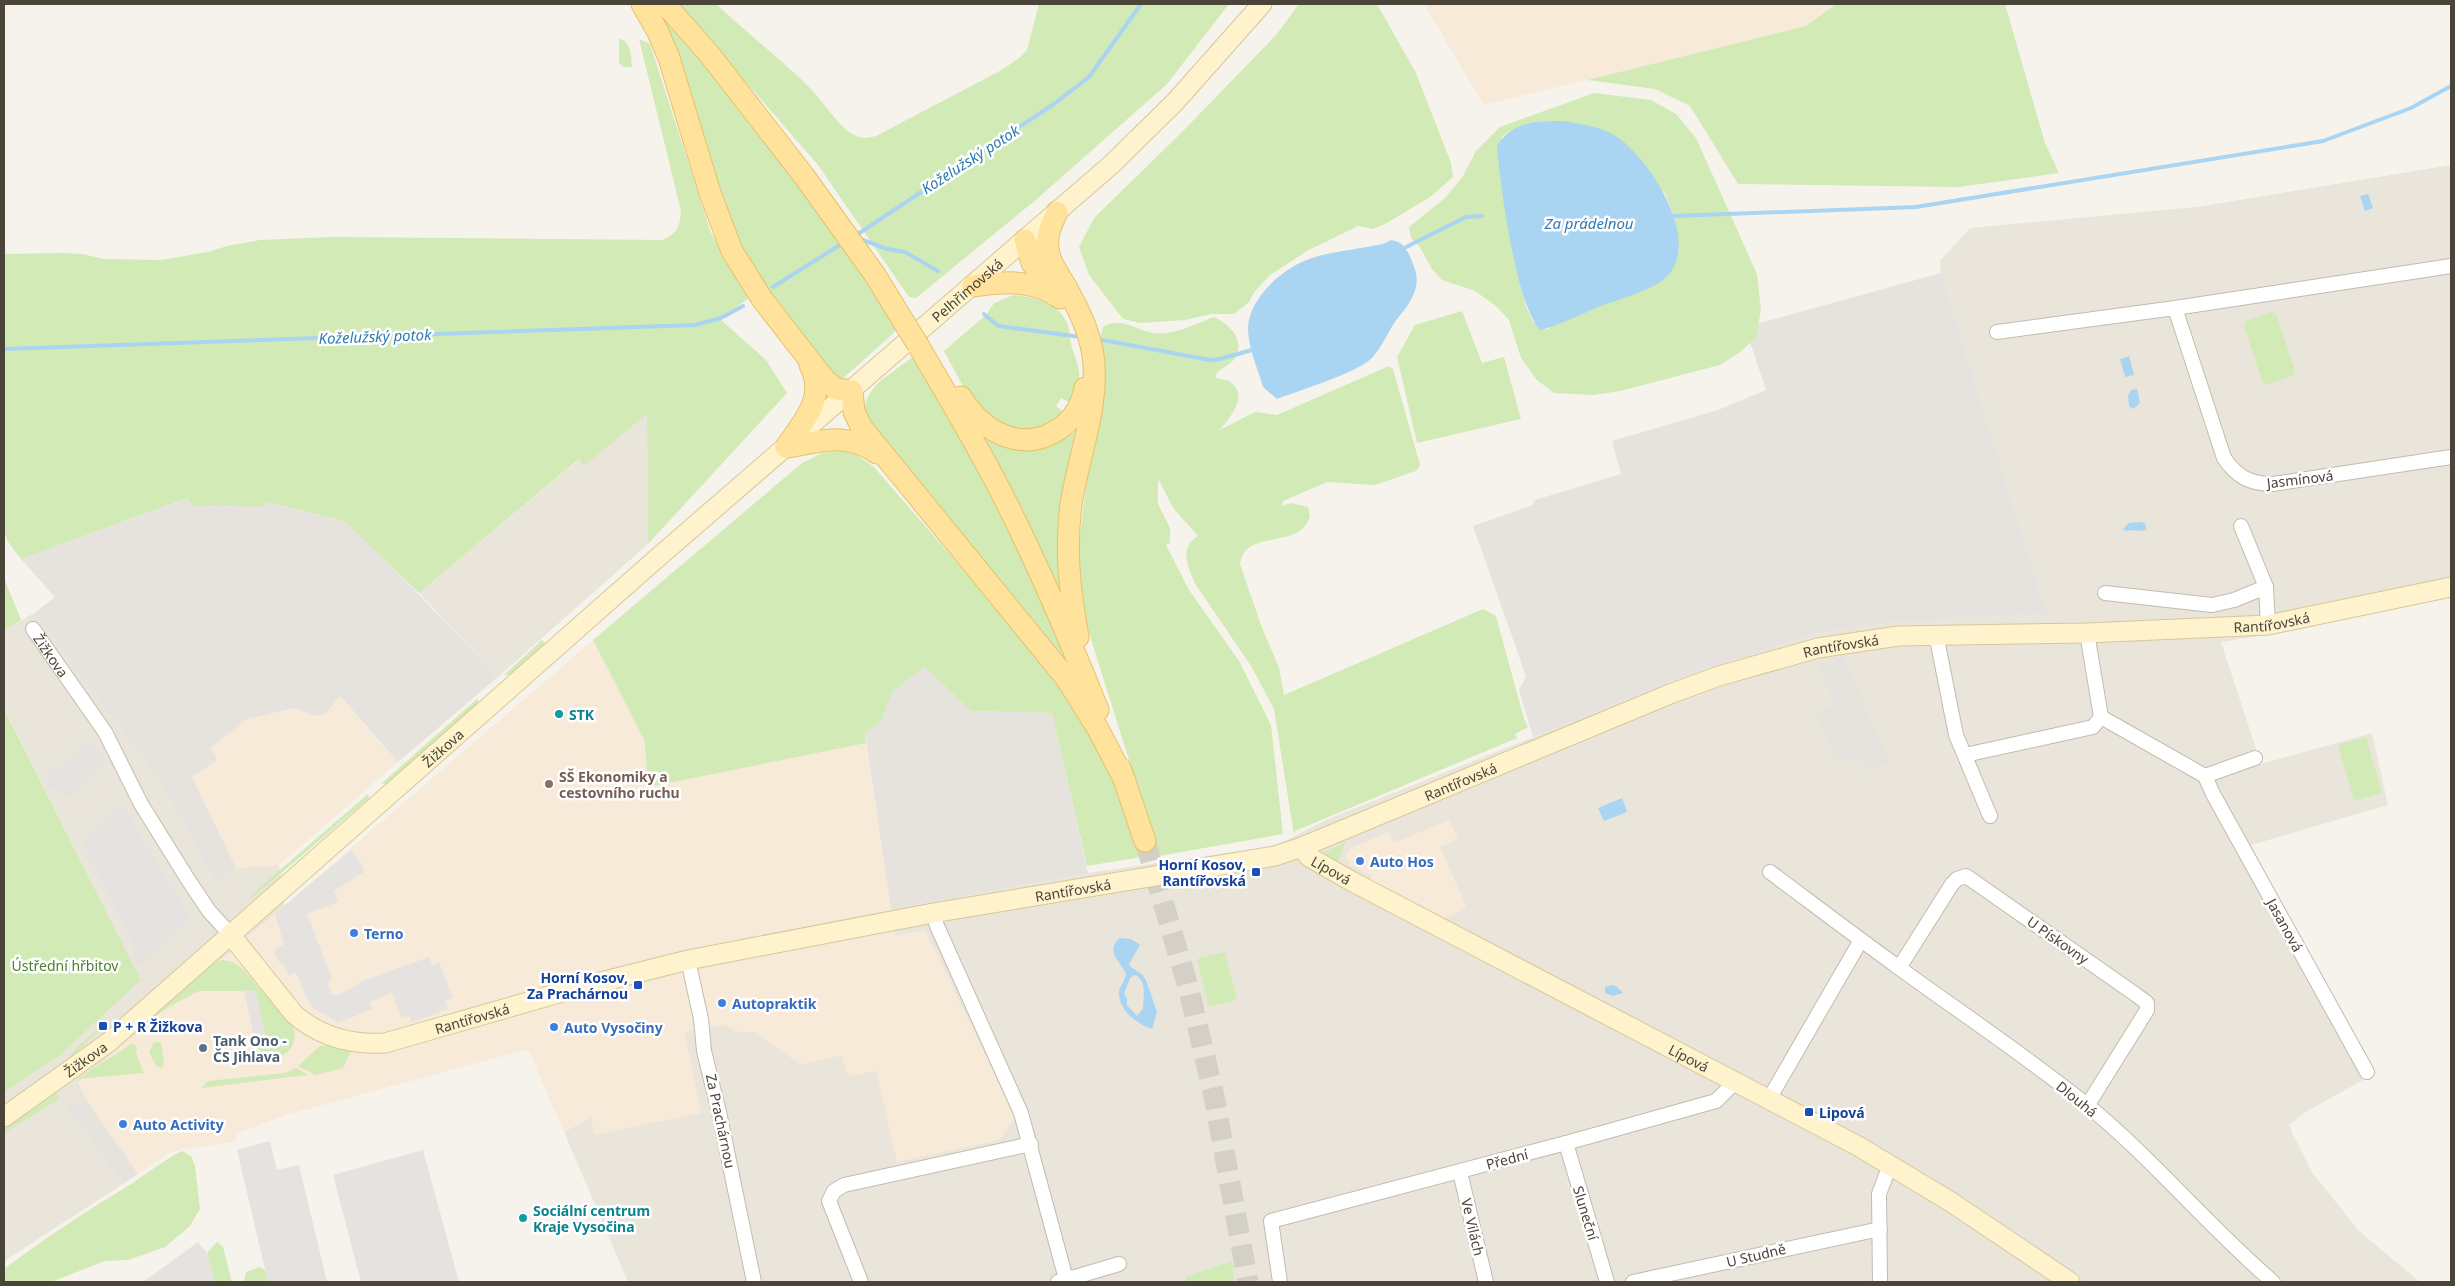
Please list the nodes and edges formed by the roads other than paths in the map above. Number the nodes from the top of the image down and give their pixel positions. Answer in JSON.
{"nodes":[{"id":1,"x":642,"y":4,"type":"edge"},
{"id":2,"x":665,"y":4,"type":"edge"},
{"id":3,"x":1262,"y":4,"type":"edge"},
{"id":4,"x":1058,"y":212,"type":"junction"},
{"id":5,"x":1025,"y":240,"type":"junction"},
{"id":6,"x":1049,"y":254,"type":"junction"},
{"id":7,"x":2451,"y":266,"type":"edge"},
{"id":8,"x":973,"y":286,"type":"junction"},
{"id":9,"x":1060,"y":298,"type":"junction"},
{"id":10,"x":2175,"y":308,"type":"junction"},
{"id":11,"x":1082,"y":330,"type":"junction"},
{"id":12,"x":1997,"y":332,"type":"dead end"},
{"id":13,"x":804,"y":354,"type":"junction"},
{"id":14,"x":1089,"y":357,"type":"junction"},
{"id":15,"x":949,"y":387,"type":"junction"},
{"id":16,"x":852,"y":391,"type":"junction"},
{"id":17,"x":786,"y":447,"type":"junction"},
{"id":18,"x":2451,"y":457,"type":"edge"},
{"id":19,"x":890,"y":462,"type":"junction"},
{"id":20,"x":2241,"y":526,"type":"dead end"},
{"id":21,"x":655,"y":560,"type":"joint"},
{"id":22,"x":2266,"y":587,"type":"junction"},
{"id":23,"x":2451,"y":587,"type":"edge"},
{"id":24,"x":2105,"y":593,"type":"dead end"},
{"id":25,"x":2268,"y":625,"type":"junction"},
{"id":26,"x":34,"y":629,"type":"dead end"},
{"id":27,"x":2087,"y":633,"type":"junction"},
{"id":28,"x":1936,"y":634,"type":"junction"},
{"id":29,"x":1084,"y":675,"type":"junction"},
{"id":30,"x":2101,"y":718,"type":"junction"},
{"id":31,"x":1965,"y":755,"type":"junction"},
{"id":32,"x":2255,"y":758,"type":"dead end"},
{"id":33,"x":2205,"y":776,"type":"junction"},
{"id":34,"x":1125,"y":781,"type":"junction"},
{"id":35,"x":1990,"y":816,"type":"dead end"},
{"id":36,"x":1145,"y":841,"type":"tunnel mouth"},
{"id":37,"x":1302,"y":847,"type":"junction"},
{"id":38,"x":1770,"y":872,"type":"dead end"},
{"id":39,"x":933,"y":913,"type":"junction"},
{"id":40,"x":230,"y":934,"type":"junction"},
{"id":41,"x":1861,"y":940,"type":"junction"},
{"id":42,"x":688,"y":960,"type":"junction"},
{"id":43,"x":1899,"y":968,"type":"junction"},
{"id":44,"x":2367,"y":1072,"type":"dead end"},
{"id":45,"x":1735,"y":1082,"type":"junction"},
{"id":46,"x":1769,"y":1099,"type":"junction"},
{"id":47,"x":2087,"y":1106,"type":"junction"},
{"id":48,"x":4,"y":1117,"type":"edge"},
{"id":49,"x":1566,"y":1143,"type":"junction"},
{"id":50,"x":1031,"y":1144,"type":"junction"},
{"id":51,"x":1890,"y":1165,"type":"junction"},
{"id":52,"x":1460,"y":1172,"type":"junction"},
{"id":53,"x":1880,"y":1229,"type":"junction"},
{"id":54,"x":1119,"y":1264,"type":"dead end"},
{"id":55,"x":1061,"y":1281,"type":"edge"},
{"id":56,"x":754,"y":1282,"type":"edge"},
{"id":57,"x":860,"y":1282,"type":"edge"},
{"id":58,"x":1280,"y":1282,"type":"edge"},
{"id":59,"x":1486,"y":1282,"type":"edge"},
{"id":60,"x":1607,"y":1282,"type":"edge"},
{"id":61,"x":1633,"y":1282,"type":"edge"},
{"id":62,"x":1880,"y":1282,"type":"edge"},
{"id":63,"x":2070,"y":1282,"type":"edge"},
{"id":64,"x":2272,"y":1282,"type":"edge"}],
"edges":[{"from":1,"to":13,"type":"main road"},
{"from":2,"to":15,"type":"main road","bridge":true},
{"from":3,"to":4,"type":"street","name":"Pelhřimovská"},
{"from":4,"to":5,"type":"street","name":"Pelhřimovská"},
{"from":4,"to":6,"type":"main road"},
{"from":5,"to":6,"type":"main road"},
{"from":5,"to":8,"type":"street","name":"Pelhřimovská"},
{"from":5,"to":9,"type":"main road"},
{"from":6,"to":11,"type":"main road"},
{"from":7,"to":10,"type":"street"},
{"from":8,"to":9,"type":"main road"},
{"from":8,"to":16,"type":"street","name":"Pelhřimovská"},
{"from":9,"to":11,"type":"main road"},
{"from":10,"to":12,"type":"street"},
{"from":10,"to":18,"type":"street","name":"Jasmínová"},
{"from":11,"to":14,"type":"main road"},
{"from":13,"to":16,"type":"main road"},
{"from":13,"to":17,"type":"main road"},
{"from":14,"to":15,"type":"main road"},
{"from":14,"to":29,"type":"main road"},
{"from":15,"to":29,"type":"main road"},
{"from":16,"to":17,"type":"street","name":"Pelhřimovská"},
{"from":16,"to":19,"type":"main road"},
{"from":17,"to":19,"type":"main road"},
{"from":17,"to":21,"type":"street","name":"Pelhřimovská"},
{"from":19,"to":34,"type":"main road"},
{"from":20,"to":22,"type":"street"},
{"from":21,"to":40,"type":"street","name":"Žižkova"},
{"from":22,"to":24,"type":"street"},
{"from":22,"to":25,"type":"street"},
{"from":23,"to":25,"type":"street","name":"Rantířovská"},
{"from":25,"to":27,"type":"street","name":"Rantířovská"},
{"from":26,"to":40,"type":"street","name":"Žižkova"},
{"from":27,"to":28,"type":"street","name":"Rantířovská"},
{"from":27,"to":30,"type":"street"},
{"from":28,"to":31,"type":"street"},
{"from":28,"to":37,"type":"street","name":"Rantířovská"},
{"from":29,"to":34,"type":"main road"},
{"from":30,"to":31,"type":"street"},
{"from":30,"to":33,"type":"street"},
{"from":31,"to":35,"type":"street"},
{"from":32,"to":33,"type":"street"},
{"from":33,"to":44,"type":"street","name":"Jasanová"},
{"from":34,"to":36,"type":"main road"},
{"from":37,"to":39,"type":"street","name":"Rantířovská"},
{"from":37,"to":45,"type":"street","name":"Lípová"},
{"from":38,"to":41,"type":"street","name":"Dlouhá"},
{"from":39,"to":42,"type":"street","name":"Rantířovská"},
{"from":39,"to":50,"type":"street"},
{"from":40,"to":42,"type":"street","name":"Rantířovská"},
{"from":40,"to":48,"type":"street","name":"Žižkova"},
{"from":41,"to":43,"type":"street","name":"Dlouhá"},
{"from":41,"to":46,"type":"street"},
{"from":42,"to":56,"type":"street","name":"Za Prachárnou"},
{"from":43,"to":47,"type":"street","name":"Dlouhá"},
{"from":43,"to":47,"type":"street","name":"U Pískovny"},
{"from":45,"to":46,"type":"street","name":"Lípová"},
{"from":45,"to":49,"type":"street","name":"Přední"},
{"from":46,"to":51,"type":"street","name":"Lípová"},
{"from":47,"to":64,"type":"street","name":"Dlouhá"},
{"from":49,"to":52,"type":"street","name":"Přední"},
{"from":49,"to":60,"type":"street","name":"Sluneční"},
{"from":50,"to":55,"type":"street"},
{"from":50,"to":57,"type":"street"},
{"from":51,"to":53,"type":"street"},
{"from":51,"to":63,"type":"street","name":"Lípová"},
{"from":52,"to":58,"type":"street","name":"Přední"},
{"from":52,"to":59,"type":"street","name":"Ve Vilách"},
{"from":53,"to":61,"type":"street","name":"U Studně"},
{"from":53,"to":62,"type":"street"},
{"from":54,"to":55,"type":"street"}]}
